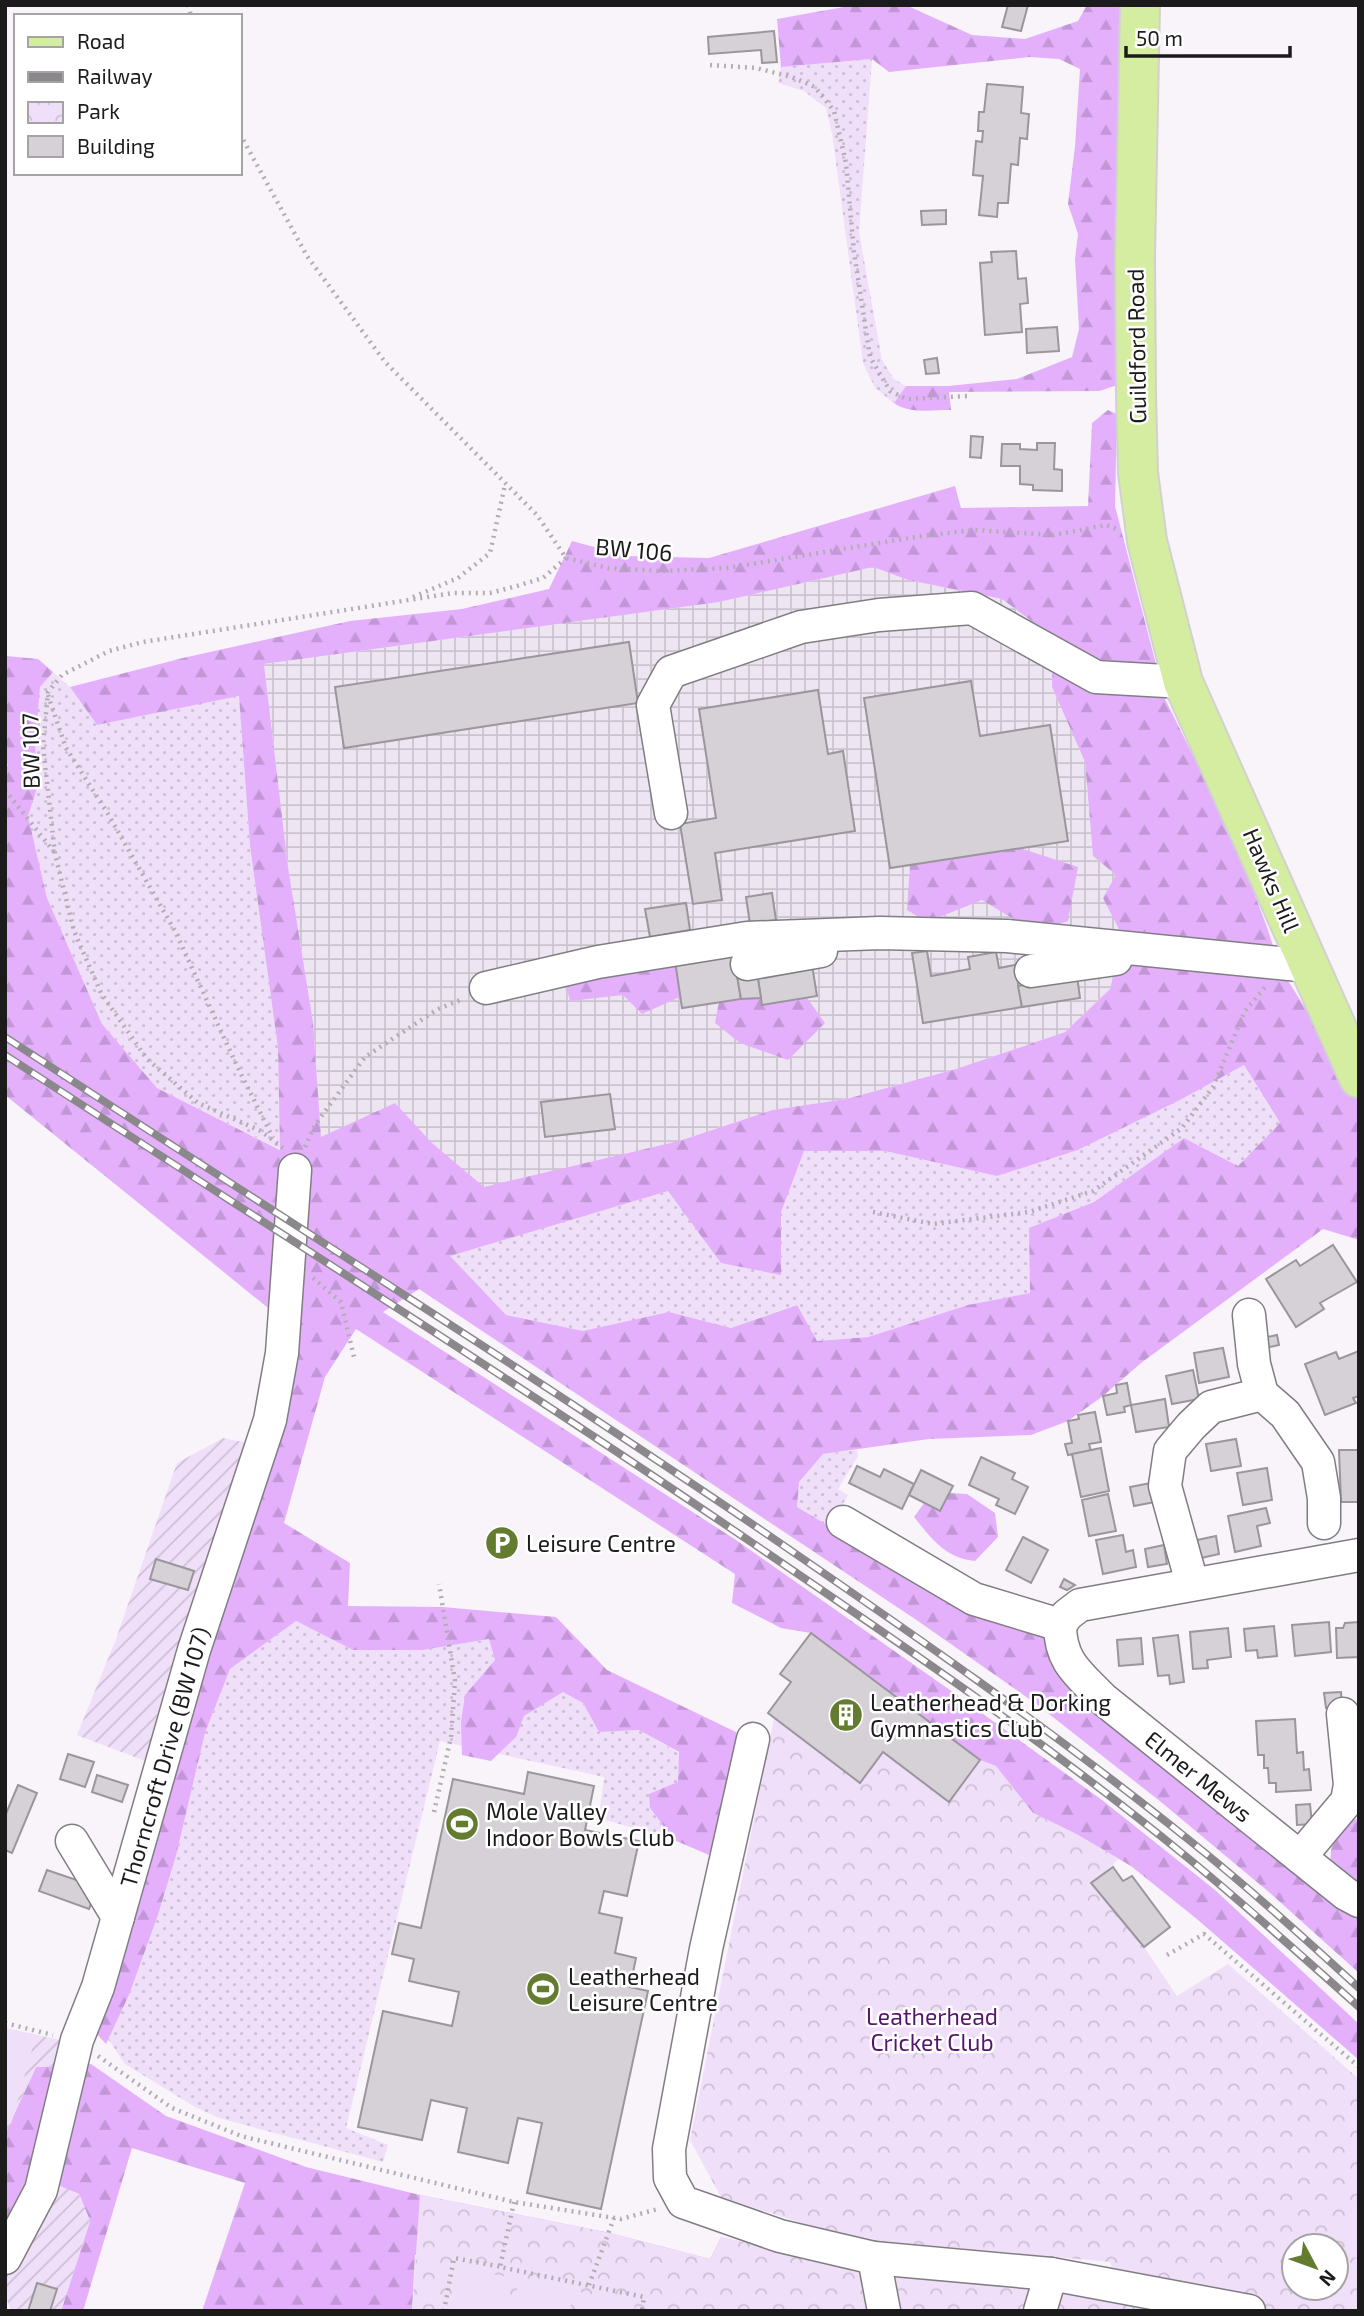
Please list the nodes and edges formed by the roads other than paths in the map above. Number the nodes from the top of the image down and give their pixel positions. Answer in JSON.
{"nodes":[{"id":1,"x":1140,"y":5,"type":"edge"},
{"id":2,"x":1183,"y":682,"type":"junction"},
{"id":3,"x":671,"y":813,"type":"dead end"},
{"id":4,"x":916,"y":934,"type":"junction"},
{"id":5,"x":1166,"y":951,"type":"junction"},
{"id":6,"x":747,"y":964,"type":"dead end"},
{"id":7,"x":1309,"y":967,"type":"junction"},
{"id":8,"x":1031,"y":971,"type":"dead end"},
{"id":9,"x":486,"y":988,"type":"road end"},
{"id":10,"x":1359,"y":1078,"type":"edge"},
{"id":11,"x":294,"y":1185,"type":"road end"},
{"id":12,"x":1249,"y":1315,"type":"dead end"},
{"id":13,"x":1262,"y":1394,"type":"junction"},
{"id":14,"x":843,"y":1522,"type":"dead end"},
{"id":15,"x":1324,"y":1523,"type":"dead end"},
{"id":16,"x":1359,"y":1555,"type":"edge"},
{"id":17,"x":1192,"y":1583,"type":"junction"},
{"id":18,"x":1060,"y":1625,"type":"junction"},
{"id":19,"x":1343,"y":1714,"type":"dead end"},
{"id":20,"x":753,"y":1739,"type":"dead end"},
{"id":21,"x":72,"y":1841,"type":"dead end"},
{"id":22,"x":1300,"y":1857,"type":"junction"},
{"id":23,"x":1359,"y":1901,"type":"edge"},
{"id":24,"x":118,"y":1917,"type":"junction"},
{"id":25,"x":5,"y":2258,"type":"edge"},
{"id":26,"x":874,"y":2258,"type":"junction"},
{"id":27,"x":1051,"y":2274,"type":"junction"},
{"id":28,"x":884,"y":2311,"type":"edge"},
{"id":29,"x":1040,"y":2311,"type":"edge"},
{"id":30,"x":1249,"y":2311,"type":"edge"}],
"edges":[{"from":1,"to":2,"type":"main road","name":"Guildford Road"},
{"from":2,"to":3,"type":"street"},
{"from":2,"to":7,"type":"main road","name":"Hawks Hill"},
{"from":4,"to":5,"type":"street"},
{"from":4,"to":6,"type":"street"},
{"from":4,"to":9,"type":"street"},
{"from":5,"to":7,"type":"street"},
{"from":5,"to":8,"type":"street"},
{"from":7,"to":10,"type":"main road","name":"Hawks Hill"},
{"from":11,"to":24,"type":"street","name":"Thorncroft Drive (BW 107)"},
{"from":12,"to":13,"type":"street"},
{"from":13,"to":15,"type":"street"},
{"from":13,"to":17,"type":"street"},
{"from":14,"to":18,"type":"street"},
{"from":16,"to":17,"type":"street"},
{"from":17,"to":18,"type":"street"},
{"from":18,"to":22,"type":"street","name":"Elmer Mews"},
{"from":19,"to":22,"type":"street"},
{"from":20,"to":26,"type":"street"},
{"from":21,"to":24,"type":"street"},
{"from":22,"to":23,"type":"street","name":"Elmer Mews"},
{"from":24,"to":25,"type":"street","name":"Thorncroft Drive (BW 107)"},
{"from":26,"to":27,"type":"street"},
{"from":26,"to":28,"type":"street"},
{"from":27,"to":29,"type":"street"},
{"from":27,"to":30,"type":"street"}]}
